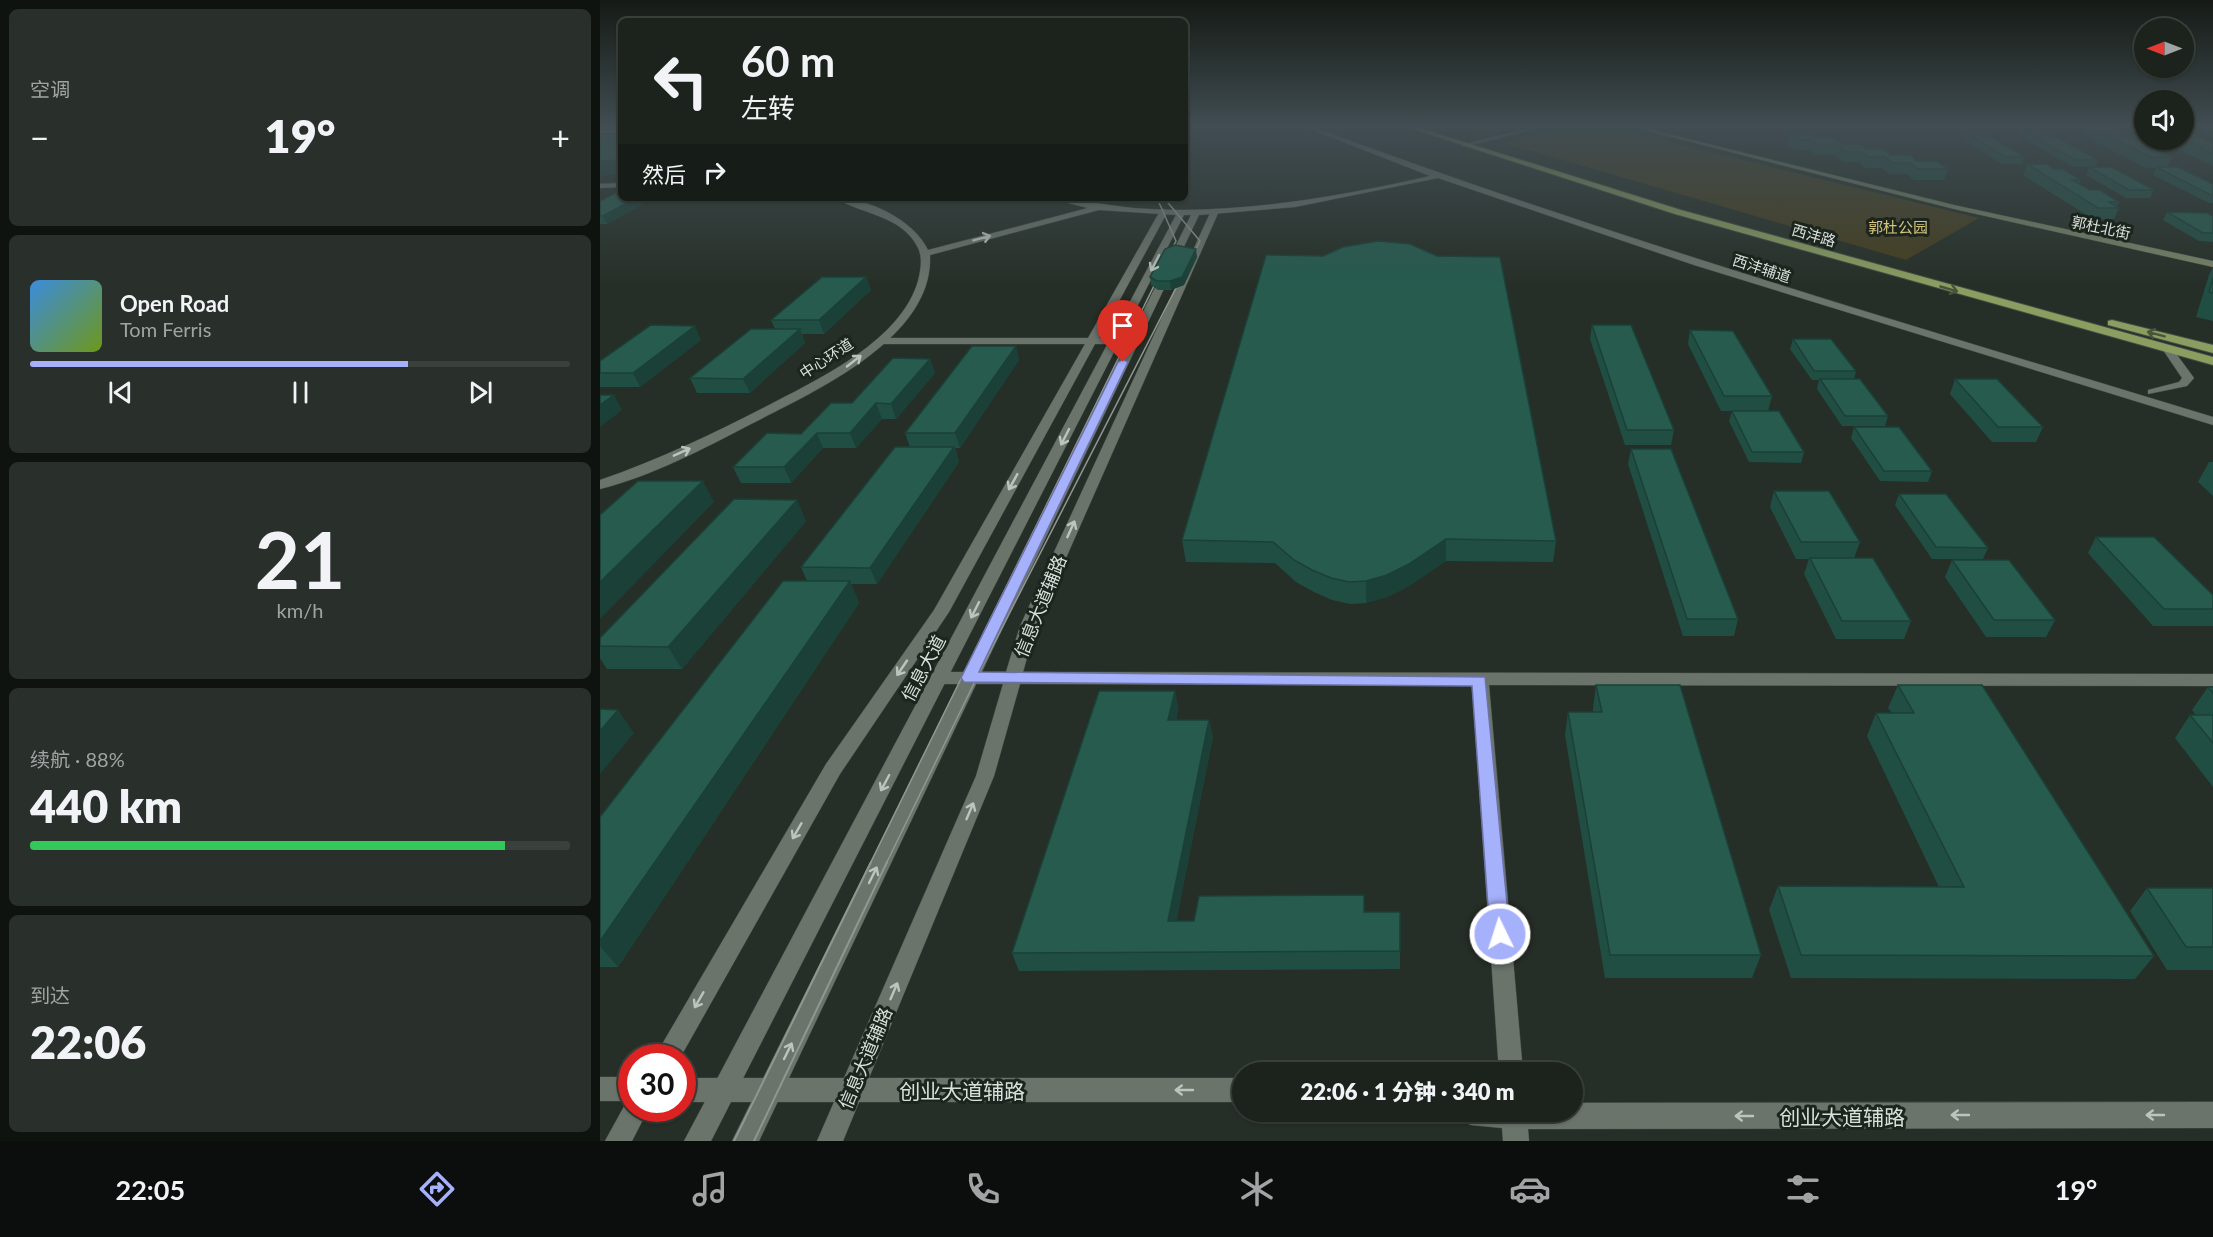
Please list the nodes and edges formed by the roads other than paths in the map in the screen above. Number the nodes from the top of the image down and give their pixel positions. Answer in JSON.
{"nodes":[{"id":1,"x":1420,"y":180,"type":"edge"},
{"id":2,"x":1451,"y":180,"type":"edge"},
{"id":3,"x":1471,"y":180,"type":"edge"},
{"id":4,"x":1580,"y":180,"type":"edge"},
{"id":5,"x":1606,"y":180,"type":"edge"},
{"id":6,"x":1847,"y":180,"type":"edge"},
{"id":7,"x":1865,"y":180,"type":"edge"},
{"id":8,"x":618,"y":185,"type":"edge"},
{"id":9,"x":600,"y":186,"type":"edge"},
{"id":10,"x":848,"y":201,"type":"edge"},
{"id":11,"x":1069,"y":201,"type":"edge"},
{"id":12,"x":1102,"y":207,"type":"junction"},
{"id":13,"x":1164,"y":211,"type":"junction"},
{"id":14,"x":1189,"y":211,"type":"junction"},
{"id":15,"x":1215,"y":211,"type":"junction"},
{"id":16,"x":925,"y":253,"type":"junction"},
{"id":17,"x":2213,"y":263,"type":"edge"},
{"id":18,"x":880,"y":341,"type":"junction"},
{"id":19,"x":1092,"y":341,"type":"junction"},
{"id":20,"x":1115,"y":341,"type":"junction"},
{"id":21,"x":1133,"y":341,"type":"junction"},
{"id":22,"x":2213,"y":349,"type":"edge"},
{"id":23,"x":2168,"y":350,"type":"junction"},
{"id":24,"x":2213,"y":362,"type":"edge"},
{"id":25,"x":2152,"y":392,"type":"junction"},
{"id":26,"x":2213,"y":411,"type":"edge"},
{"id":27,"x":2213,"y":421,"type":"edge"},
{"id":28,"x":600,"y":485,"type":"edge"},
{"id":29,"x":940,"y":678,"type":"junction"},
{"id":30,"x":969,"y":678,"type":"junction"},
{"id":31,"x":1011,"y":678,"type":"junction"},
{"id":32,"x":2213,"y":680,"type":"edge"},
{"id":33,"x":1480,"y":681,"type":"junction"},
{"id":34,"x":674,"y":1044,"type":"edge"},
{"id":35,"x":1510,"y":1062,"type":"edge"},
{"id":36,"x":600,"y":1089,"type":"edge"},
{"id":37,"x":618,"y":1089,"type":"edge"},
{"id":38,"x":696,"y":1089,"type":"edge"},
{"id":39,"x":724,"y":1089,"type":"junction"},
{"id":40,"x":770,"y":1090,"type":"junction"},
{"id":41,"x":852,"y":1090,"type":"junction"},
{"id":42,"x":1232,"y":1090,"type":"edge"},
{"id":43,"x":2213,"y":1115,"type":"edge"},
{"id":44,"x":629,"y":1122,"type":"edge"},
{"id":45,"x":1515,"y":1123,"type":"edge"},
{"id":46,"x":618,"y":1141,"type":"edge"},
{"id":47,"x":698,"y":1141,"type":"edge"},
{"id":48,"x":745,"y":1141,"type":"edge"},
{"id":49,"x":830,"y":1141,"type":"edge"}],
"edges":[{"from":1,"to":15,"type":"street"},
{"from":2,"to":27,"type":"street","name":"西沣辅道"},
{"from":3,"to":25,"type":"street","name":"西沣辅道"},
{"from":4,"to":23,"type":"highway","name":"西沣路","one_way":true},
{"from":22,"to":5,"type":"highway","name":"西沣路","one_way":true},
{"from":6,"to":17,"type":"main road","name":"郭杜北街"},
{"from":7,"to":17,"type":"main road","name":"郭杜北街"},
{"from":8,"to":9,"type":"street"},
{"from":10,"to":16,"type":"street"},
{"from":11,"to":12,"type":"street"},
{"from":12,"to":13,"type":"street"},
{"from":16,"to":12,"type":"street","one_way":true},
{"from":13,"to":14,"type":"street"},
{"from":13,"to":19,"type":"street"},
{"from":14,"to":15,"type":"street"},
{"from":14,"to":20,"type":"street","name":"信息大道","one_way":true},
{"from":14,"to":21,"type":"street"},
{"from":31,"to":15,"type":"street","name":"信息大道辅路","one_way":true},
{"from":16,"to":18,"type":"street","name":"中心环道"},
{"from":18,"to":19,"type":"street"},
{"from":28,"to":18,"type":"street","name":"中心环道","one_way":true},
{"from":19,"to":20,"type":"street"},
{"from":19,"to":34,"type":"street","one_way":true},
{"from":20,"to":21,"type":"street"},
{"from":20,"to":29,"type":"street","name":"信息大道","one_way":true},
{"from":21,"to":30,"type":"street"},
{"from":23,"to":24,"type":"highway","name":"西沣路"},
{"from":23,"to":25,"type":"street"},
{"from":25,"to":26,"type":"street","name":"西沣辅道"},
{"from":29,"to":30,"type":"street"},
{"from":29,"to":39,"type":"street","name":"信息大道","one_way":true},
{"from":30,"to":31,"type":"street"},
{"from":40,"to":30,"type":"street","one_way":true},
{"from":31,"to":33,"type":"street"},
{"from":41,"to":31,"type":"street","name":"信息大道辅路","one_way":true},
{"from":32,"to":33,"type":"street"},
{"from":33,"to":35,"type":"street"},
{"from":36,"to":37,"type":"street"},
{"from":38,"to":39,"type":"street","name":"创业大道辅路"},
{"from":39,"to":40,"type":"street","name":"创业大道辅路"},
{"from":39,"to":47,"type":"street","name":"信息大道"},
{"from":40,"to":41,"type":"street","name":"创业大道辅路"},
{"from":40,"to":48,"type":"street"},
{"from":42,"to":41,"type":"street","name":"创业大道辅路","one_way":true},
{"from":41,"to":49,"type":"street","name":"信息大道辅路"},
{"from":43,"to":45,"type":"street","name":"创业大道辅路","one_way":true},
{"from":44,"to":46,"type":"street"}]}
